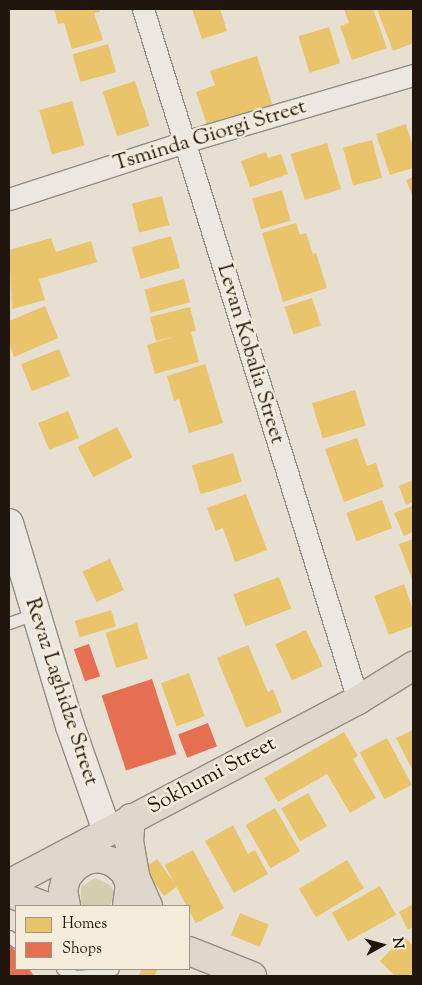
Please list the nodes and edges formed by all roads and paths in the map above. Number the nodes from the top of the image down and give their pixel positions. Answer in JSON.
{"nodes":[{"id":1,"x":143,"y":9,"type":"edge"},
{"id":2,"x":413,"y":75,"type":"edge"},
{"id":3,"x":184,"y":142,"type":"junction"},
{"id":4,"x":9,"y":200,"type":"edge"},
{"id":5,"x":9,"y":523,"type":"edge"},
{"id":6,"x":36,"y":613,"type":"junction"},
{"id":7,"x":9,"y":623,"type":"edge"},
{"id":8,"x":413,"y":666,"type":"edge"},
{"id":9,"x":358,"y":700,"type":"junction"},
{"id":10,"x":132,"y":818,"type":"junction"},
{"id":11,"x":107,"y":831,"type":"junction"},
{"id":12,"x":70,"y":850,"type":"junction"},
{"id":13,"x":66,"y":878,"type":"junction"},
{"id":14,"x":9,"y":884,"type":"edge"},
{"id":15,"x":127,"y":887,"type":"edge"},
{"id":16,"x":9,"y":893,"type":"edge"},
{"id":17,"x":42,"y":905,"type":"edge"},
{"id":18,"x":66,"y":905,"type":"edge"},
{"id":19,"x":146,"y":905,"type":"edge"},
{"id":20,"x":147,"y":905,"type":"edge"},
{"id":21,"x":190,"y":950,"type":"edge"},
{"id":22,"x":64,"y":970,"type":"edge"},
{"id":23,"x":111,"y":970,"type":"edge"},
{"id":24,"x":252,"y":976,"type":"edge"}],
"edges":[{"from":1,"to":3,"type":"street","name":"Levan Kobalia Street"},
{"from":2,"to":3,"type":"street","name":"Tsminda Giorgi Street"},
{"from":3,"to":4,"type":"street","name":"Tsminda Giorgi Street"},
{"from":3,"to":9,"type":"street","name":"Levan Kobalia Street"},
{"from":5,"to":6,"type":"street","name":"Revaz Laghidze Street"},
{"from":6,"to":7,"type":"lane"},
{"from":6,"to":11,"type":"street","name":"Revaz Laghidze Street"},
{"from":8,"to":9,"type":"main road","name":"Sokhumi Street"},
{"from":9,"to":10,"type":"main road","name":"Sokhumi Street"},
{"from":10,"to":11,"type":"main road","name":"Sokhumi Street"},
{"from":10,"to":20,"type":"main road"},
{"from":11,"to":12,"type":"main road","name":"Sokhumi Street"},
{"from":11,"to":15,"type":"main road"},
{"from":12,"to":13,"type":"main road"},
{"from":12,"to":14,"type":"main road","name":"Sokhumi Street"},
{"from":13,"to":15,"type":"main road"},
{"from":13,"to":18,"type":"main road"},
{"from":15,"to":19,"type":"main road"},
{"from":16,"to":17,"type":"main road"},
{"from":21,"to":24,"type":"main road"},
{"from":22,"to":23,"type":"lane"}]}
